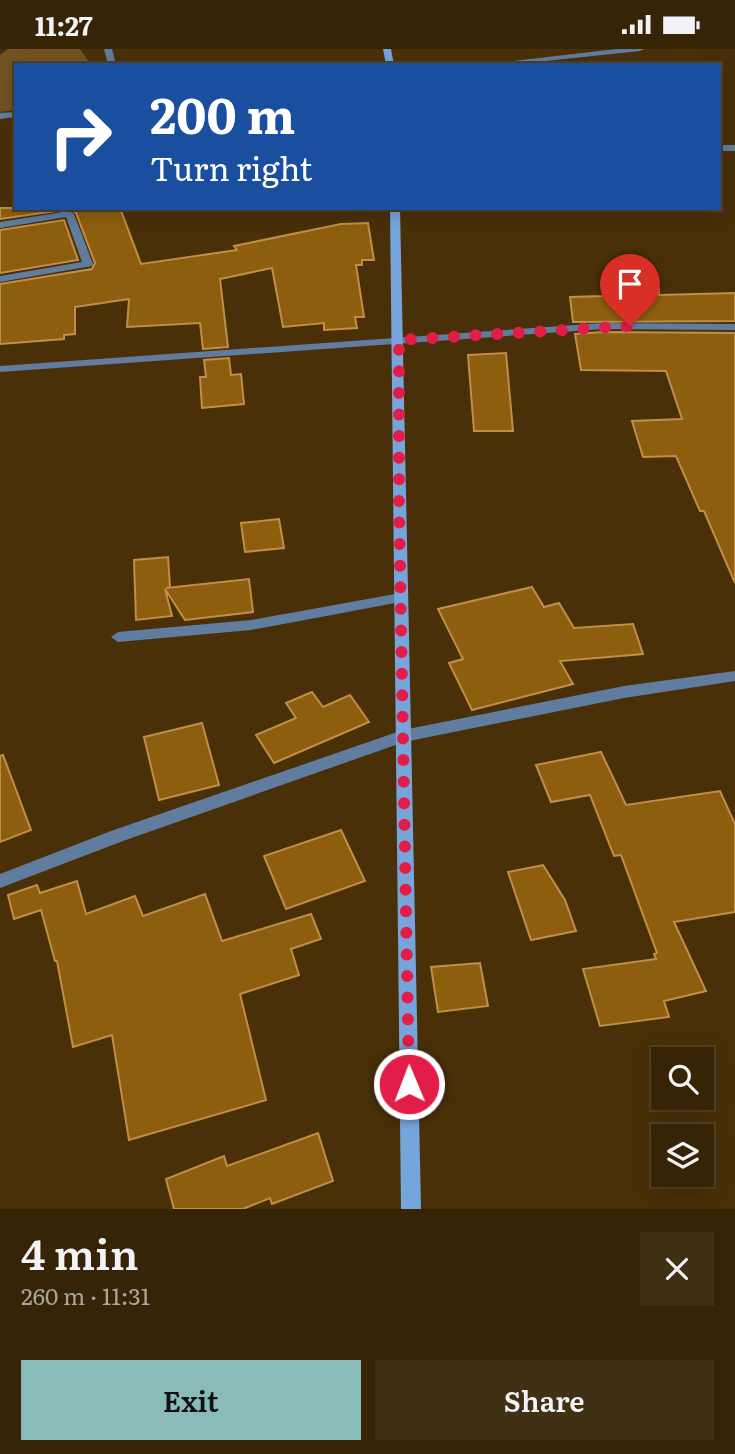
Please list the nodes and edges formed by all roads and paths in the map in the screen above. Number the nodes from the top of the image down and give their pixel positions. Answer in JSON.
{"nodes":[{"id":1,"x":568,"y":49,"type":"edge"},
{"id":2,"x":640,"y":49,"type":"edge"},
{"id":3,"x":576,"y":57,"type":"junction"},
{"id":4,"x":506,"y":63,"type":"edge"},
{"id":5,"x":395,"y":210,"type":"edge"},
{"id":6,"x":0,"y":225,"type":"edge"},
{"id":7,"x":0,"y":279,"type":"edge"},
{"id":8,"x":735,"y":327,"type":"edge"},
{"id":9,"x":399,"y":340,"type":"junction"},
{"id":10,"x":0,"y":369,"type":"edge"},
{"id":11,"x":401,"y":598,"type":"junction"},
{"id":12,"x":118,"y":636,"type":"dead end"},
{"id":13,"x":735,"y":676,"type":"edge"},
{"id":14,"x":403,"y":736,"type":"junction"},
{"id":15,"x":0,"y":881,"type":"edge"},
{"id":16,"x":411,"y":1209,"type":"edge"}],
"edges":[{"from":1,"to":3,"type":"street"},
{"from":2,"to":3,"type":"street"},
{"from":3,"to":4,"type":"street"},
{"from":5,"to":9,"type":"main road"},
{"from":6,"to":7,"type":"street"},
{"from":8,"to":9,"type":"street"},
{"from":9,"to":10,"type":"street"},
{"from":9,"to":11,"type":"main road"},
{"from":11,"to":12,"type":"street"},
{"from":11,"to":14,"type":"main road"},
{"from":13,"to":14,"type":"street"},
{"from":14,"to":15,"type":"street"},
{"from":14,"to":16,"type":"main road"}]}
